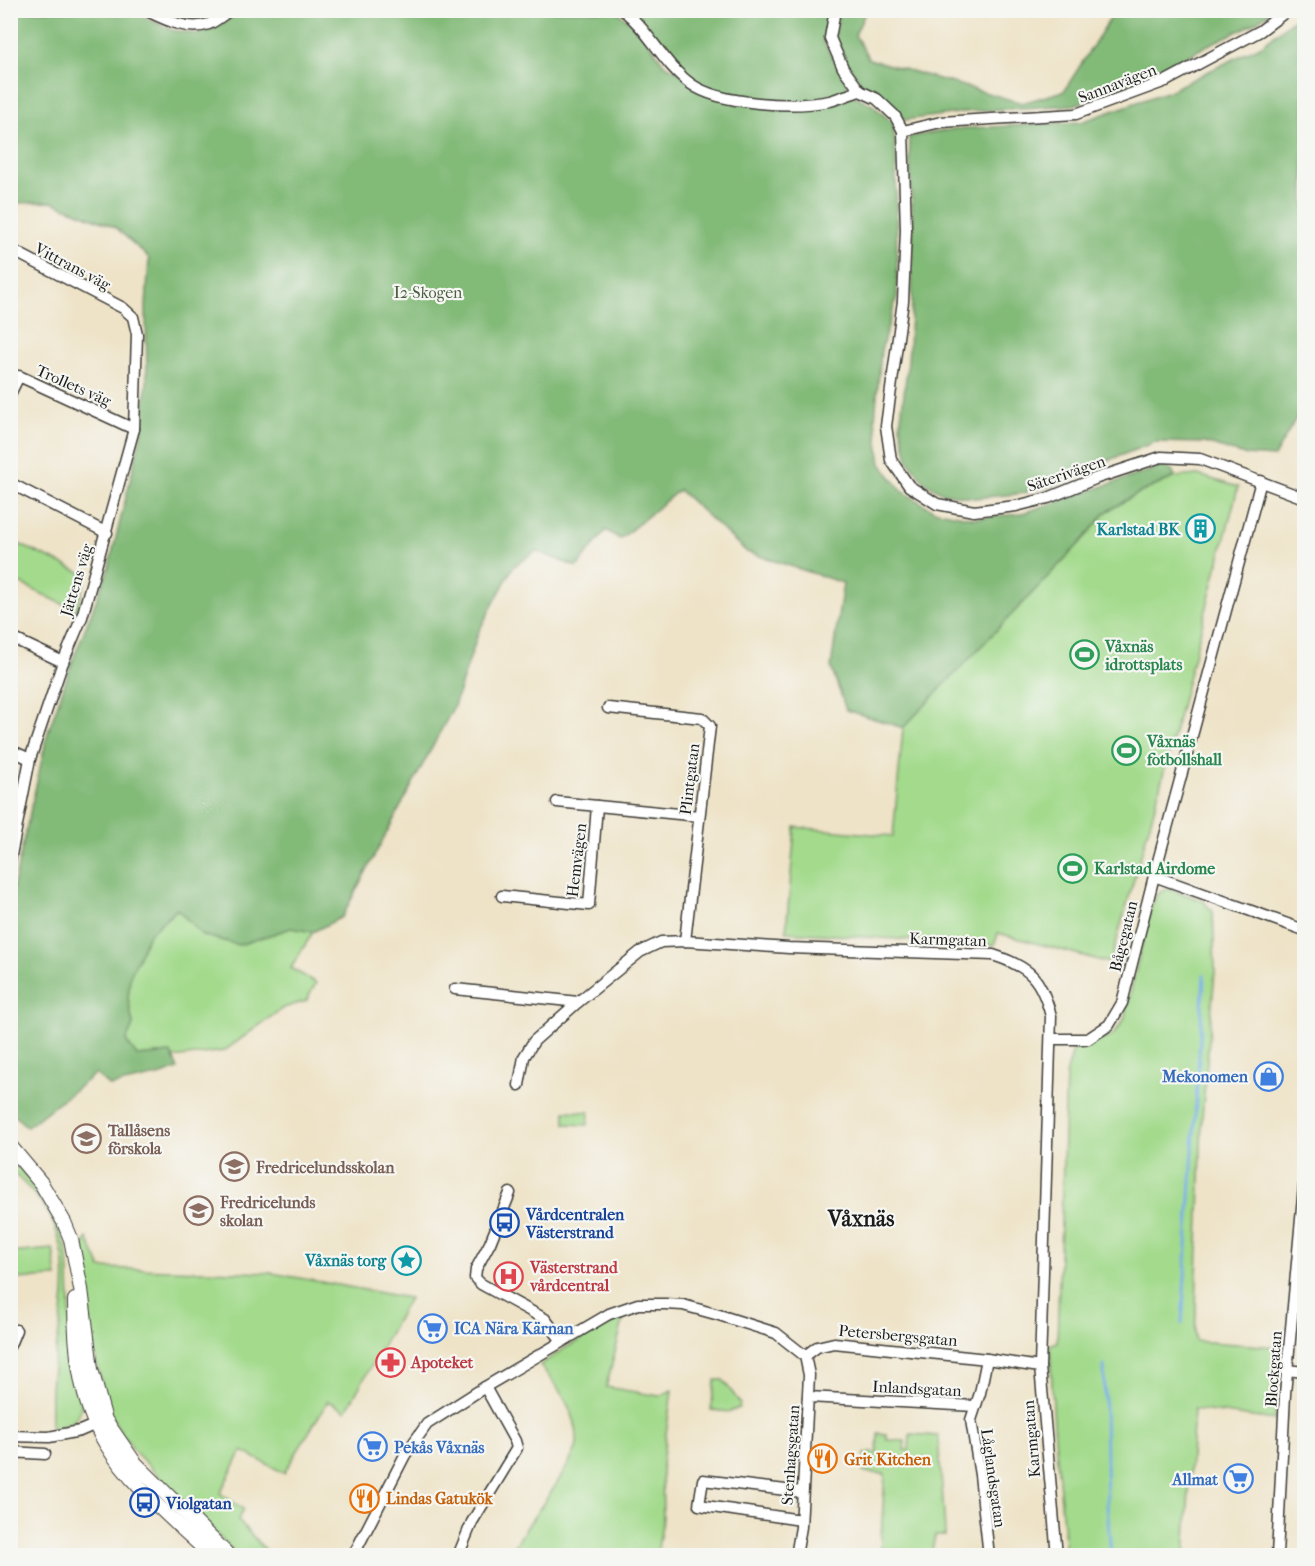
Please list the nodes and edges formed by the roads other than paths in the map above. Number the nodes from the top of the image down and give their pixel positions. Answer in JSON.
{"nodes":[{"id":1,"x":145,"y":10,"type":"edge"},
{"id":2,"x":230,"y":10,"type":"edge"},
{"id":3,"x":623,"y":10,"type":"edge"},
{"id":4,"x":836,"y":10,"type":"edge"},
{"id":5,"x":1288,"y":10,"type":"edge"},
{"id":6,"x":860,"y":90,"type":"junction"},
{"id":7,"x":903,"y":131,"type":"junction"},
{"id":8,"x":10,"y":249,"type":"edge"},
{"id":9,"x":123,"y":308,"type":"joint"},
{"id":10,"x":10,"y":394,"type":"edge"},
{"id":11,"x":135,"y":429,"type":"junction"},
{"id":12,"x":1261,"y":481,"type":"junction"},
{"id":13,"x":10,"y":483,"type":"edge"},
{"id":14,"x":1305,"y":498,"type":"edge"},
{"id":15,"x":107,"y":532,"type":"junction"},
{"id":16,"x":10,"y":637,"type":"edge"},
{"id":17,"x":63,"y":662,"type":"junction"},
{"id":18,"x":608,"y":708,"type":"dead end"},
{"id":19,"x":10,"y":750,"type":"edge"},
{"id":20,"x":30,"y":759,"type":"junction"},
{"id":21,"x":557,"y":802,"type":"dead end"},
{"id":22,"x":597,"y":806,"type":"junction"},
{"id":23,"x":699,"y":816,"type":"junction"},
{"id":24,"x":10,"y":860,"type":"edge"},
{"id":25,"x":1154,"y":876,"type":"junction"},
{"id":26,"x":502,"y":896,"type":"dead end"},
{"id":27,"x":1305,"y":930,"type":"edge"},
{"id":28,"x":686,"y":941,"type":"junction"},
{"id":29,"x":455,"y":989,"type":"dead end"},
{"id":30,"x":578,"y":1002,"type":"junction"},
{"id":31,"x":1052,"y":1039,"type":"junction"},
{"id":32,"x":519,"y":1085,"type":"dead end"},
{"id":33,"x":10,"y":1146,"type":"edge"},
{"id":34,"x":1305,"y":1186,"type":"edge"},
{"id":35,"x":510,"y":1193,"type":"dead end"},
{"id":36,"x":10,"y":1330,"type":"edge"},
{"id":37,"x":562,"y":1341,"type":"junction"},
{"id":38,"x":10,"y":1345,"type":"edge"},
{"id":39,"x":805,"y":1356,"type":"junction"},
{"id":40,"x":987,"y":1359,"type":"junction"},
{"id":41,"x":1040,"y":1367,"type":"junction"},
{"id":42,"x":1287,"y":1370,"type":"junction"},
{"id":43,"x":1305,"y":1372,"type":"edge"},
{"id":44,"x":485,"y":1387,"type":"junction"},
{"id":45,"x":808,"y":1397,"type":"junction"},
{"id":46,"x":975,"y":1406,"type":"junction"},
{"id":47,"x":100,"y":1422,"type":"junction"},
{"id":48,"x":10,"y":1436,"type":"edge"},
{"id":49,"x":10,"y":1452,"type":"edge"},
{"id":50,"x":45,"y":1454,"type":"dead end"},
{"id":51,"x":802,"y":1492,"type":"junction"},
{"id":52,"x":801,"y":1520,"type":"junction"},
{"id":53,"x":212,"y":1556,"type":"edge"},
{"id":54,"x":229,"y":1556,"type":"edge"},
{"id":55,"x":353,"y":1556,"type":"edge"},
{"id":56,"x":458,"y":1556,"type":"edge"},
{"id":57,"x":796,"y":1556,"type":"edge"},
{"id":58,"x":989,"y":1556,"type":"edge"},
{"id":59,"x":1057,"y":1556,"type":"edge"},
{"id":60,"x":1277,"y":1556,"type":"edge"}],
"edges":[{"from":1,"to":2,"type":"street"},
{"from":3,"to":6,"type":"street"},
{"from":4,"to":6,"type":"street"},
{"from":5,"to":7,"type":"street","name":"Sannavägen"},
{"from":6,"to":7,"type":"street"},
{"from":7,"to":12,"type":"street","name":"Säterivägen"},
{"from":8,"to":9,"type":"street","name":"Vittrans väg"},
{"from":9,"to":11,"type":"street","name":"Jättens väg"},
{"from":10,"to":11,"type":"street","name":"Trollets väg"},
{"from":11,"to":15,"type":"street","name":"Jättens väg"},
{"from":12,"to":14,"type":"street","name":"Säterivägen"},
{"from":12,"to":25,"type":"street","name":"Bågegatan"},
{"from":13,"to":15,"type":"street"},
{"from":15,"to":17,"type":"street","name":"Jättens väg"},
{"from":16,"to":17,"type":"street"},
{"from":17,"to":20,"type":"street","name":"Jättens väg"},
{"from":18,"to":23,"type":"street","name":"Plintgatan"},
{"from":19,"to":20,"type":"street"},
{"from":20,"to":24,"type":"street","name":"Jättens väg"},
{"from":21,"to":22,"type":"street","name":"Hemvägen"},
{"from":22,"to":23,"type":"street","name":"Hemvägen"},
{"from":22,"to":26,"type":"street","name":"Hemvägen"},
{"from":23,"to":28,"type":"street","name":"Plintgatan"},
{"from":25,"to":27,"type":"street"},
{"from":25,"to":31,"type":"street","name":"Bågegatan"},
{"from":28,"to":30,"type":"street","name":"Karmgatan"},
{"from":28,"to":31,"type":"street","name":"Karmgatan"},
{"from":29,"to":30,"type":"street"},
{"from":30,"to":32,"type":"street","name":"Karmgatan"},
{"from":31,"to":41,"type":"street","name":"Karmgatan"},
{"from":33,"to":47,"type":"street"},
{"from":34,"to":42,"type":"street","name":"Blockgatan"},
{"from":35,"to":37,"type":"street"},
{"from":36,"to":38,"type":"street"},
{"from":37,"to":39,"type":"street"},
{"from":37,"to":44,"type":"street"},
{"from":39,"to":40,"type":"street","name":"Petersbergsgatan"},
{"from":39,"to":45,"type":"street","name":"Stenhagsgatan"},
{"from":40,"to":41,"type":"street","name":"Petersbergsgatan"},
{"from":40,"to":46,"type":"street","name":"Inlandsgatan"},
{"from":41,"to":59,"type":"street","name":"Karmgatan"},
{"from":42,"to":43,"type":"street"},
{"from":42,"to":60,"type":"street","name":"Blockgatan"},
{"from":44,"to":55,"type":"street"},
{"from":44,"to":56,"type":"street"},
{"from":45,"to":46,"type":"street","name":"Inlandsgatan"},
{"from":45,"to":51,"type":"street","name":"Stenhagsgatan"},
{"from":46,"to":58,"type":"street","name":"Låglandsgatan"},
{"from":47,"to":48,"type":"street"},
{"from":47,"to":53,"type":"street"},
{"from":47,"to":54,"type":"street"},
{"from":49,"to":50,"type":"street"},
{"from":51,"to":52,"type":"street","name":"Stenhagsgatan"},
{"from":51,"to":52,"type":"street"},
{"from":52,"to":57,"type":"street","name":"Stenhagsgatan"}]}
